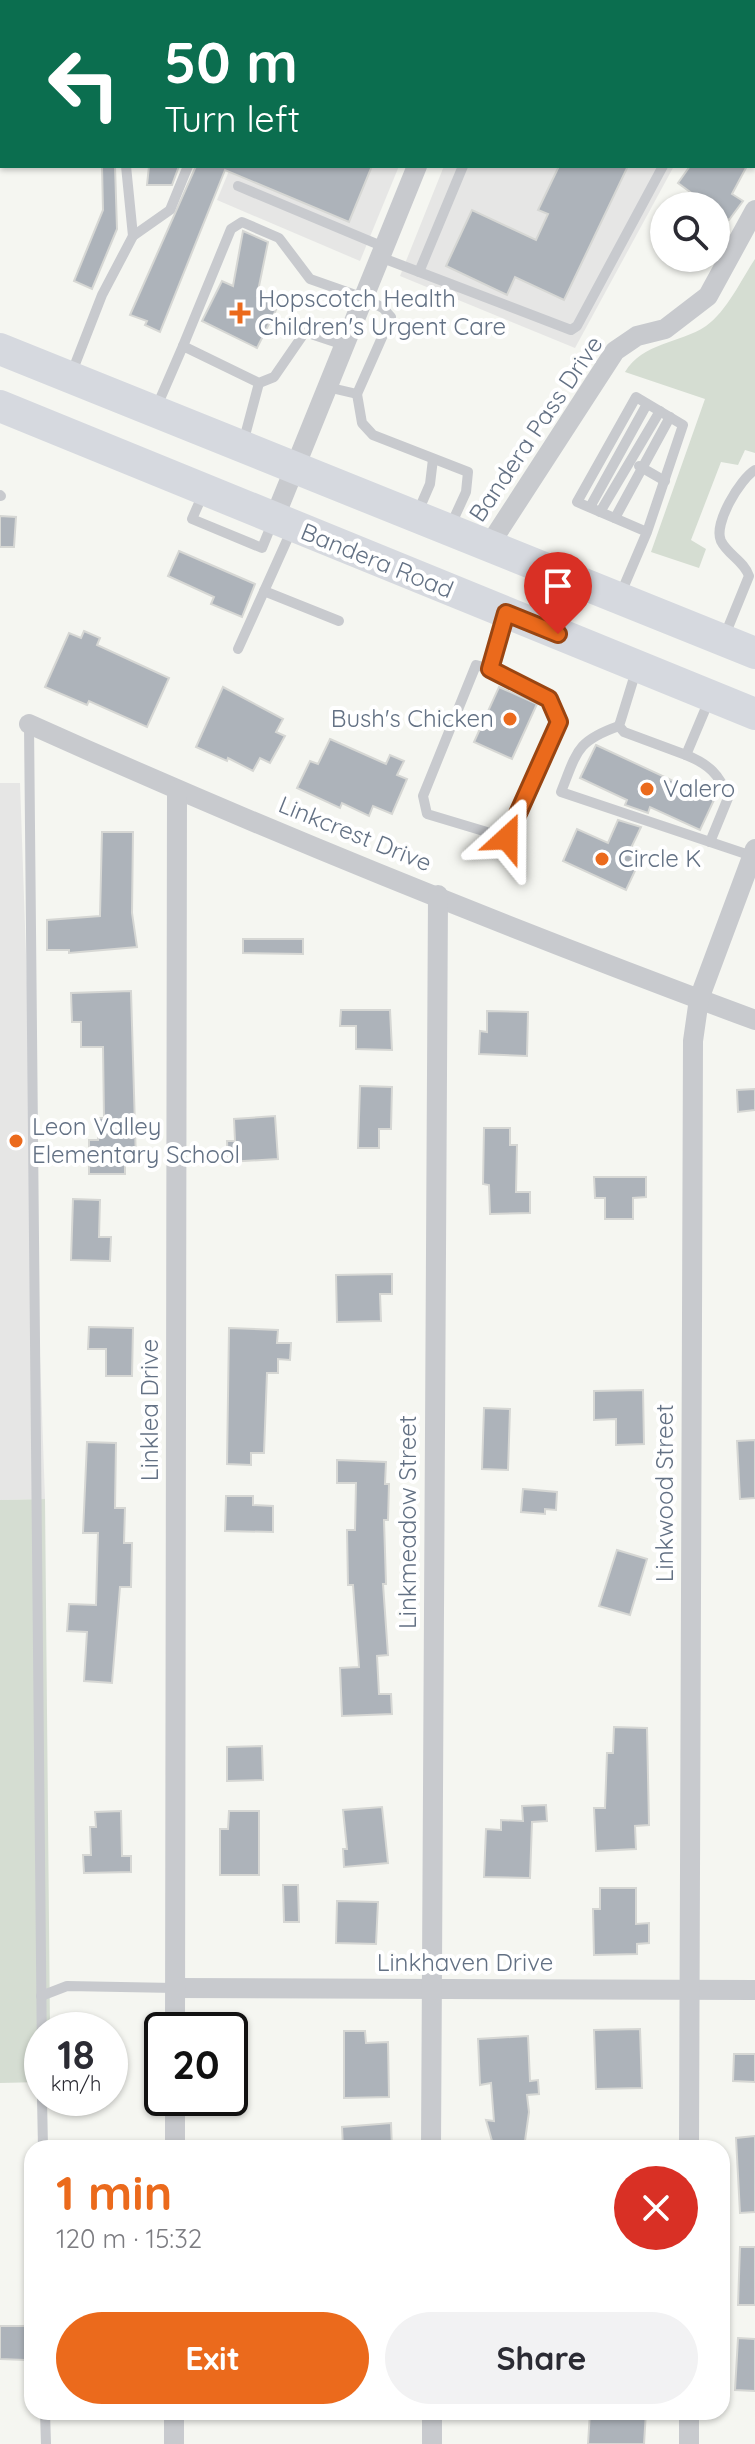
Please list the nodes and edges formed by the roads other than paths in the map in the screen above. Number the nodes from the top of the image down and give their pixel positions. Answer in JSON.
{"nodes":[{"id":1,"x":126,"y":168,"type":"edge"},
{"id":2,"x":187,"y":168,"type":"edge"},
{"id":3,"x":416,"y":168,"type":"edge"},
{"id":4,"x":462,"y":168,"type":"edge"},
{"id":5,"x":662,"y":168,"type":"edge"},
{"id":6,"x":238,"y":186,"type":"dead end"},
{"id":7,"x":755,"y":210,"type":"edge"},
{"id":8,"x":133,"y":236,"type":"junction"},
{"id":9,"x":382,"y":252,"type":"junction"},
{"id":10,"x":419,"y":272,"type":"junction"},
{"id":11,"x":364,"y":298,"type":"junction"},
{"id":12,"x":344,"y":345,"type":"junction"},
{"id":13,"x":183,"y":346,"type":"junction"},
{"id":14,"x":0,"y":349,"type":"edge"},
{"id":15,"x":70,"y":377,"type":"junction"},
{"id":16,"x":259,"y":383,"type":"junction"},
{"id":17,"x":327,"y":387,"type":"junction"},
{"id":18,"x":357,"y":394,"type":"junction"},
{"id":19,"x":0,"y":406,"type":"edge"},
{"id":20,"x":155,"y":411,"type":"junction"},
{"id":21,"x":665,"y":414,"type":"junction"},
{"id":22,"x":242,"y":446,"type":"junction"},
{"id":23,"x":614,"y":451,"type":"junction"},
{"id":24,"x":433,"y":459,"type":"junction"},
{"id":25,"x":631,"y":461,"type":"junction"},
{"id":26,"x":295,"y":467,"type":"junction"},
{"id":27,"x":642,"y":468,"type":"junction"},
{"id":28,"x":755,"y":470,"type":"edge"},
{"id":29,"x":665,"y":481,"type":"junction"},
{"id":30,"x":595,"y":510,"type":"junction"},
{"id":31,"x":415,"y":517,"type":"junction"},
{"id":32,"x":615,"y":518,"type":"junction"},
{"id":33,"x":449,"y":530,"type":"junction"},
{"id":34,"x":647,"y":532,"type":"junction"},
{"id":35,"x":277,"y":537,"type":"junction"},
{"id":36,"x":488,"y":547,"type":"junction"},
{"id":37,"x":264,"y":591,"type":"junction"},
{"id":38,"x":618,"y":599,"type":"junction"},
{"id":39,"x":506,"y":613,"type":"junction"},
{"id":40,"x":339,"y":621,"type":"dead end"},
{"id":41,"x":723,"y":640,"type":"junction"},
{"id":42,"x":238,"y":649,"type":"dead end"},
{"id":43,"x":755,"y":653,"type":"edge"},
{"id":44,"x":637,"y":666,"type":"junction"},
{"id":45,"x":490,"y":669,"type":"junction"},
{"id":46,"x":711,"y":696,"type":"junction"},
{"id":47,"x":755,"y":714,"type":"edge"},
{"id":48,"x":29,"y":724,"type":"joint"},
{"id":49,"x":619,"y":726,"type":"junction"},
{"id":50,"x":686,"y":755,"type":"junction"},
{"id":51,"x":177,"y":790,"type":"junction"},
{"id":52,"x":710,"y":842,"type":"junction"},
{"id":53,"x":752,"y":864,"type":"edge"},
{"id":54,"x":438,"y":895,"type":"junction"},
{"id":55,"x":699,"y":999,"type":"junction"},
{"id":56,"x":755,"y":1020,"type":"edge"},
{"id":57,"x":175,"y":1988,"type":"junction"},
{"id":58,"x":430,"y":1988,"type":"junction"},
{"id":59,"x":755,"y":1990,"type":"edge"},
{"id":60,"x":690,"y":1991,"type":"junction"},
{"id":61,"x":41,"y":1996,"type":"junction"},
{"id":62,"x":41,"y":2012,"type":"edge"},
{"id":63,"x":175,"y":2012,"type":"edge"},
{"id":64,"x":42,"y":2116,"type":"edge"},
{"id":65,"x":175,"y":2116,"type":"edge"},
{"id":66,"x":43,"y":2140,"type":"edge"},
{"id":67,"x":175,"y":2140,"type":"edge"},
{"id":68,"x":431,"y":2140,"type":"edge"},
{"id":69,"x":689,"y":2140,"type":"edge"},
{"id":70,"x":45,"y":2420,"type":"edge"},
{"id":71,"x":174,"y":2420,"type":"edge"},
{"id":72,"x":432,"y":2420,"type":"edge"},
{"id":73,"x":689,"y":2420,"type":"edge"},
{"id":74,"x":46,"y":2444,"type":"edge"},
{"id":75,"x":174,"y":2444,"type":"edge"},
{"id":76,"x":432,"y":2444,"type":"edge"},
{"id":77,"x":689,"y":2444,"type":"edge"}],
"edges":[{"from":1,"to":8,"type":"lane"},
{"from":2,"to":8,"type":"lane"},
{"from":3,"to":9,"type":"street"},
{"from":4,"to":10,"type":"lane"},
{"from":5,"to":10,"type":"lane"},
{"from":6,"to":9,"type":"lane"},
{"from":7,"to":36,"type":"street","name":"Bandera Pass Drive"},
{"from":8,"to":15,"type":"lane"},
{"from":9,"to":10,"type":"lane"},
{"from":9,"to":11,"type":"street"},
{"from":11,"to":12,"type":"street"},
{"from":11,"to":13,"type":"lane"},
{"from":11,"to":18,"type":"lane"},
{"from":12,"to":16,"type":"lane"},
{"from":12,"to":17,"type":"street"},
{"from":13,"to":16,"type":"lane"},
{"from":13,"to":20,"type":"lane"},
{"from":14,"to":15,"type":"main road"},
{"from":15,"to":20,"type":"main road"},
{"from":16,"to":22,"type":"lane"},
{"from":17,"to":18,"type":"lane"},
{"from":17,"to":26,"type":"street"},
{"from":18,"to":24,"type":"lane"},
{"from":19,"to":35,"type":"main road","name":"Bandera Road"},
{"from":20,"to":22,"type":"main road"},
{"from":21,"to":23,"type":"lane"},
{"from":21,"to":25,"type":"lane"},
{"from":21,"to":27,"type":"lane"},
{"from":21,"to":29,"type":"lane"},
{"from":22,"to":26,"type":"main road"},
{"from":23,"to":25,"type":"lane"},
{"from":23,"to":30,"type":"lane"},
{"from":24,"to":31,"type":"lane"},
{"from":24,"to":33,"type":"lane"},
{"from":25,"to":27,"type":"lane"},
{"from":25,"to":30,"type":"lane"},
{"from":26,"to":31,"type":"main road"},
{"from":26,"to":35,"type":"street"},
{"from":27,"to":29,"type":"lane"},
{"from":27,"to":32,"type":"lane"},
{"from":28,"to":41,"type":"lane"},
{"from":29,"to":34,"type":"lane"},
{"from":30,"to":32,"type":"lane"},
{"from":31,"to":33,"type":"main road"},
{"from":32,"to":34,"type":"lane"},
{"from":33,"to":36,"type":"main road"},
{"from":34,"to":38,"type":"lane"},
{"from":35,"to":37,"type":"lane"},
{"from":35,"to":39,"type":"main road","name":"Bandera Road"},
{"from":36,"to":38,"type":"main road"},
{"from":37,"to":40,"type":"lane"},
{"from":37,"to":42,"type":"lane"},
{"from":38,"to":41,"type":"main road"},
{"from":39,"to":44,"type":"main road","name":"Bandera Road"},
{"from":39,"to":45,"type":"lane"},
{"from":41,"to":43,"type":"main road"},
{"from":44,"to":46,"type":"main road","name":"Bandera Road"},
{"from":44,"to":49,"type":"lane"},
{"from":45,"to":45,"type":"lane"},
{"from":46,"to":47,"type":"main road","name":"Bandera Road"},
{"from":46,"to":50,"type":"lane"},
{"from":48,"to":51,"type":"street","name":"Linkcrest Drive"},
{"from":48,"to":61,"type":"lane"},
{"from":49,"to":50,"type":"lane"},
{"from":49,"to":52,"type":"lane"},
{"from":50,"to":52,"type":"lane"},
{"from":51,"to":54,"type":"street","name":"Linkcrest Drive"},
{"from":51,"to":57,"type":"street","name":"Linklea Drive"},
{"from":52,"to":53,"type":"lane"},
{"from":53,"to":55,"type":"street","name":"Linkwood Street"},
{"from":54,"to":55,"type":"street","name":"Linkcrest Drive"},
{"from":54,"to":58,"type":"street","name":"Linkmeadow Street"},
{"from":55,"to":56,"type":"street","name":"Linkcrest Drive"},
{"from":55,"to":60,"type":"street","name":"Linkwood Street"},
{"from":57,"to":58,"type":"street","name":"Linkhaven Drive"},
{"from":57,"to":61,"type":"lane"},
{"from":57,"to":63,"type":"street","name":"Linklea Drive"},
{"from":58,"to":60,"type":"street","name":"Linkhaven Drive"},
{"from":58,"to":68,"type":"street","name":"Linkmeadow Street"},
{"from":59,"to":60,"type":"street","name":"Linkhaven Drive"},
{"from":60,"to":69,"type":"street","name":"Linkwood Street"},
{"from":61,"to":62,"type":"lane"},
{"from":64,"to":66,"type":"lane"},
{"from":65,"to":67,"type":"street"},
{"from":70,"to":74,"type":"lane"},
{"from":71,"to":75,"type":"street"},
{"from":72,"to":76,"type":"street"},
{"from":73,"to":77,"type":"street"}]}
